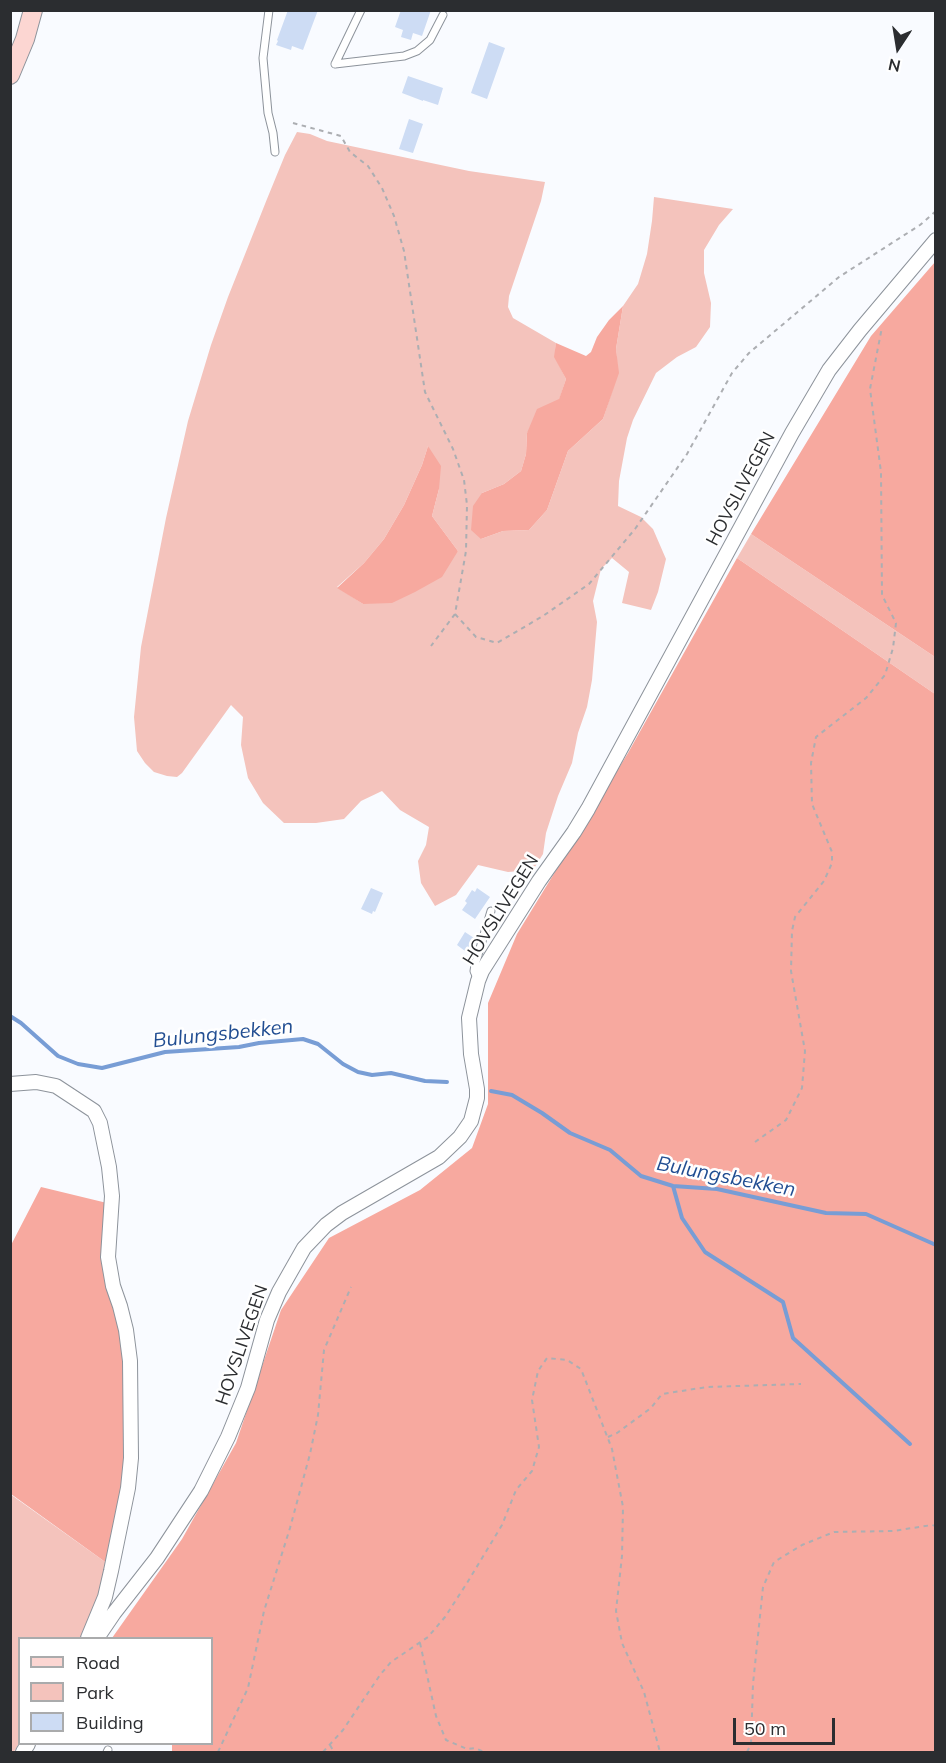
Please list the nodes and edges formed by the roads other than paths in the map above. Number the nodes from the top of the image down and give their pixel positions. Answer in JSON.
{"nodes":[{"id":1,"x":33,"y":10,"type":"edge"},
{"id":2,"x":269,"y":10,"type":"edge"},
{"id":3,"x":361,"y":10,"type":"edge"},
{"id":4,"x":443,"y":15,"type":"dead end"},
{"id":5,"x":10,"y":75,"type":"edge"},
{"id":6,"x":275,"y":152,"type":"dead end"},
{"id":7,"x":936,"y":240,"type":"edge"},
{"id":8,"x":491,"y":910,"type":"dead end"},
{"id":9,"x":478,"y":981,"type":"junction"},
{"id":10,"x":10,"y":1084,"type":"edge"},
{"id":11,"x":88,"y":1637,"type":"edge"},
{"id":12,"x":98,"y":1637,"type":"edge"}],
"edges":[{"from":1,"to":5,"type":"main road"},
{"from":2,"to":6,"type":"lane"},
{"from":3,"to":4,"type":"lane"},
{"from":7,"to":9,"type":"street","name":"HOVSLIVEGEN"},
{"from":8,"to":9,"type":"lane"},
{"from":9,"to":12,"type":"street","name":"HOVSLIVEGEN"},
{"from":10,"to":11,"type":"street"}]}
